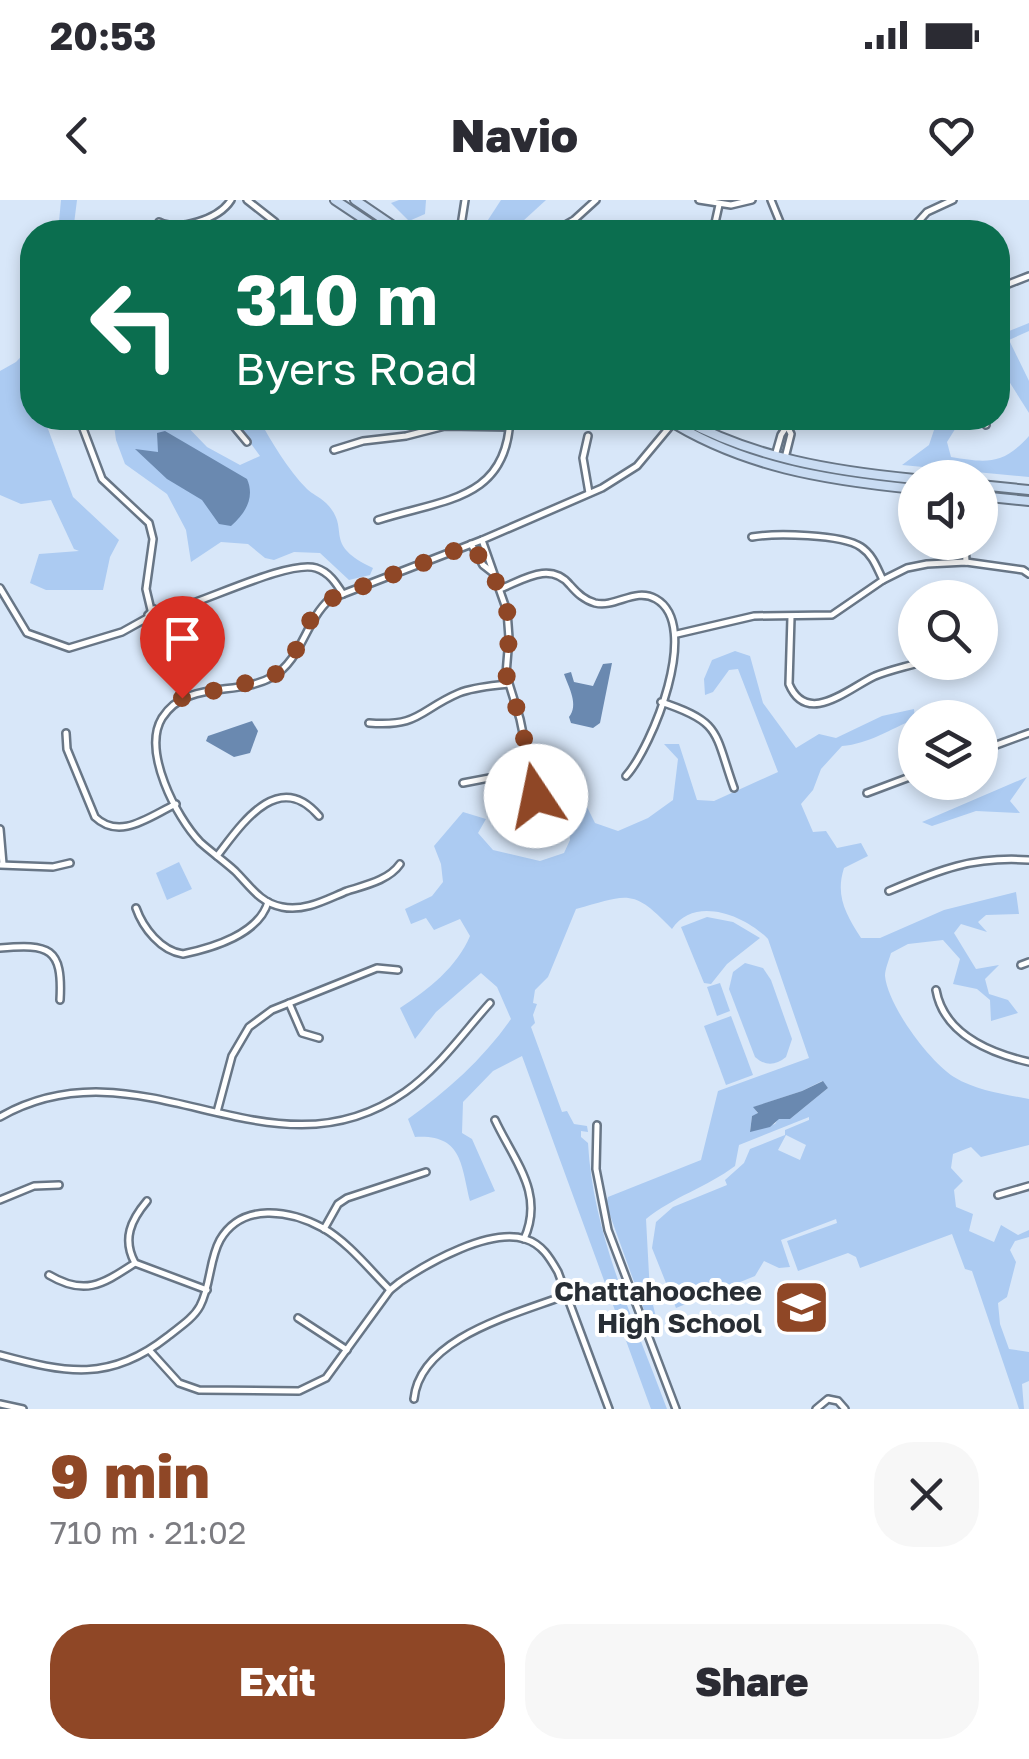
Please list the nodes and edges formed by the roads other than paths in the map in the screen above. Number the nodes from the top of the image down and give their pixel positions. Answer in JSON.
{"nodes":[{"id":1,"x":230,"y":200,"type":"edge"},
{"id":2,"x":247,"y":200,"type":"edge"},
{"id":3,"x":335,"y":200,"type":"edge"},
{"id":4,"x":355,"y":200,"type":"edge"},
{"id":5,"x":596,"y":200,"type":"edge"},
{"id":6,"x":699,"y":200,"type":"edge"},
{"id":7,"x":752,"y":200,"type":"edge"},
{"id":8,"x":953,"y":200,"type":"edge"},
{"id":9,"x":719,"y":205,"type":"junction"},
{"id":10,"x":200,"y":220,"type":"edge"},
{"id":11,"x":272,"y":220,"type":"edge"},
{"id":12,"x":365,"y":220,"type":"edge"},
{"id":13,"x":384,"y":220,"type":"edge"},
{"id":14,"x":574,"y":220,"type":"edge"},
{"id":15,"x":716,"y":220,"type":"edge"},
{"id":16,"x":920,"y":220,"type":"edge"},
{"id":17,"x":84,"y":430,"type":"edge"},
{"id":18,"x":236,"y":430,"type":"edge"},
{"id":19,"x":429,"y":430,"type":"edge"},
{"id":20,"x":510,"y":430,"type":"edge"},
{"id":21,"x":665,"y":430,"type":"edge"},
{"id":22,"x":690,"y":430,"type":"edge"},
{"id":23,"x":701,"y":430,"type":"edge"},
{"id":24,"x":789,"y":430,"type":"edge"},
{"id":25,"x":588,"y":436,"type":"dead end"},
{"id":26,"x":247,"y":442,"type":"dead end"},
{"id":27,"x":334,"y":450,"type":"dead end"},
{"id":28,"x":780,"y":457,"type":"junction"},
{"id":29,"x":898,"y":477,"type":"edge"},
{"id":30,"x":898,"y":487,"type":"edge"},
{"id":31,"x":998,"y":487,"type":"edge"},
{"id":32,"x":1029,"y":490,"type":"edge"},
{"id":33,"x":589,"y":494,"type":"junction"},
{"id":34,"x":998,"y":498,"type":"edge"},
{"id":35,"x":1029,"y":501,"type":"edge"},
{"id":36,"x":378,"y":520,"type":"dead end"},
{"id":37,"x":752,"y":538,"type":"dead end"},
{"id":38,"x":482,"y":540,"type":"junction"},
{"id":39,"x":472,"y":544,"type":"junction"},
{"id":40,"x":966,"y":562,"type":"joint"},
{"id":41,"x":492,"y":572,"type":"junction"},
{"id":42,"x":1029,"y":574,"type":"edge"},
{"id":43,"x":883,"y":580,"type":"junction"},
{"id":44,"x":0,"y":588,"type":"edge"},
{"id":45,"x":500,"y":590,"type":"junction"},
{"id":46,"x":343,"y":594,"type":"junction"},
{"id":47,"x":153,"y":613,"type":"junction"},
{"id":48,"x":791,"y":617,"type":"junction"},
{"id":49,"x":677,"y":634,"type":"junction"},
{"id":50,"x":898,"y":669,"type":"edge"},
{"id":51,"x":508,"y":684,"type":"junction"},
{"id":52,"x":662,"y":702,"type":"junction"},
{"id":53,"x":368,"y":723,"type":"dead end"},
{"id":54,"x":66,"y":733,"type":"dead end"},
{"id":55,"x":1029,"y":733,"type":"edge"},
{"id":56,"x":998,"y":744,"type":"edge"},
{"id":57,"x":531,"y":770,"type":"junction"},
{"id":58,"x":626,"y":776,"type":"dead end"},
{"id":59,"x":898,"y":781,"type":"edge"},
{"id":60,"x":463,"y":783,"type":"dead end"},
{"id":61,"x":734,"y":788,"type":"dead end"},
{"id":62,"x":867,"y":793,"type":"dead end"},
{"id":63,"x":176,"y":804,"type":"junction"},
{"id":64,"x":529,"y":810,"type":"dead end"},
{"id":65,"x":319,"y":816,"type":"dead end"},
{"id":66,"x":0,"y":828,"type":"edge"},
{"id":67,"x":217,"y":856,"type":"junction"},
{"id":68,"x":1029,"y":860,"type":"edge"},
{"id":69,"x":70,"y":863,"type":"dead end"},
{"id":70,"x":1,"y":864,"type":"edge"},
{"id":71,"x":400,"y":864,"type":"dead end"},
{"id":72,"x":889,"y":891,"type":"dead end"},
{"id":73,"x":268,"y":902,"type":"junction"},
{"id":74,"x":136,"y":908,"type":"dead end"},
{"id":75,"x":0,"y":948,"type":"edge"},
{"id":76,"x":1029,"y":962,"type":"edge"},
{"id":77,"x":1020,"y":965,"type":"dead end"},
{"id":78,"x":398,"y":970,"type":"dead end"},
{"id":79,"x":936,"y":990,"type":"dead end"},
{"id":80,"x":60,"y":1000,"type":"dead end"},
{"id":81,"x":288,"y":1003,"type":"junction"},
{"id":82,"x":490,"y":1004,"type":"dead end"},
{"id":83,"x":319,"y":1038,"type":"dead end"},
{"id":84,"x":1029,"y":1062,"type":"edge"},
{"id":85,"x":217,"y":1112,"type":"junction"},
{"id":86,"x":0,"y":1118,"type":"edge"},
{"id":87,"x":496,"y":1120,"type":"dead end"},
{"id":88,"x":597,"y":1126,"type":"dead end"},
{"id":89,"x":426,"y":1172,"type":"dead end"},
{"id":90,"x":59,"y":1185,"type":"dead end"},
{"id":91,"x":1029,"y":1186,"type":"edge"},
{"id":92,"x":998,"y":1194,"type":"dead end"},
{"id":93,"x":0,"y":1200,"type":"edge"},
{"id":94,"x":147,"y":1201,"type":"dead end"},
{"id":95,"x":324,"y":1229,"type":"junction"},
{"id":96,"x":524,"y":1239,"type":"junction"},
{"id":97,"x":136,"y":1262,"type":"junction"},
{"id":98,"x":50,"y":1275,"type":"dead end"},
{"id":99,"x":207,"y":1290,"type":"junction"},
{"id":100,"x":390,"y":1290,"type":"junction"},
{"id":101,"x":566,"y":1295,"type":"junction"},
{"id":102,"x":298,"y":1318,"type":"dead end"},
{"id":103,"x":150,"y":1350,"type":"junction"},
{"id":104,"x":348,"y":1350,"type":"junction"},
{"id":105,"x":0,"y":1356,"type":"edge"},
{"id":106,"x":414,"y":1399,"type":"dead end"},
{"id":107,"x":0,"y":1404,"type":"edge"},
{"id":108,"x":23,"y":1409,"type":"edge"},
{"id":109,"x":609,"y":1409,"type":"edge"},
{"id":110,"x":676,"y":1409,"type":"edge"},
{"id":111,"x":816,"y":1409,"type":"edge"},
{"id":112,"x":846,"y":1409,"type":"edge"}],
"edges":[{"from":1,"to":10,"type":"street"},
{"from":2,"to":11,"type":"street"},
{"from":3,"to":12,"type":"main road"},
{"from":4,"to":13,"type":"main road"},
{"from":5,"to":14,"type":"street"},
{"from":6,"to":9,"type":"street"},
{"from":7,"to":9,"type":"street"},
{"from":8,"to":16,"type":"street"},
{"from":9,"to":15,"type":"street"},
{"from":17,"to":47,"type":"street"},
{"from":18,"to":26,"type":"street"},
{"from":19,"to":27,"type":"street"},
{"from":20,"to":36,"type":"street"},
{"from":21,"to":33,"type":"street"},
{"from":22,"to":30,"type":"main road"},
{"from":23,"to":28,"type":"main road"},
{"from":24,"to":28,"type":"street"},
{"from":25,"to":33,"type":"street"},
{"from":28,"to":29,"type":"main road"},
{"from":31,"to":32,"type":"main road"},
{"from":33,"to":38,"type":"street"},
{"from":34,"to":35,"type":"main road"},
{"from":37,"to":43,"type":"street"},
{"from":38,"to":39,"type":"street"},
{"from":38,"to":41,"type":"street"},
{"from":39,"to":41,"type":"street"},
{"from":39,"to":46,"type":"street"},
{"from":40,"to":42,"type":"street"},
{"from":40,"to":43,"type":"street"},
{"from":41,"to":45,"type":"street"},
{"from":43,"to":48,"type":"street"},
{"from":44,"to":47,"type":"street"},
{"from":45,"to":49,"type":"street"},
{"from":45,"to":51,"type":"street"},
{"from":46,"to":47,"type":"street"},
{"from":46,"to":63,"type":"street"},
{"from":48,"to":49,"type":"street"},
{"from":48,"to":50,"type":"street"},
{"from":49,"to":52,"type":"street"},
{"from":51,"to":53,"type":"street"},
{"from":51,"to":57,"type":"street"},
{"from":52,"to":58,"type":"street"},
{"from":52,"to":61,"type":"street"},
{"from":54,"to":63,"type":"street"},
{"from":55,"to":56,"type":"street"},
{"from":57,"to":60,"type":"street"},
{"from":57,"to":64,"type":"street"},
{"from":59,"to":62,"type":"street"},
{"from":63,"to":67,"type":"street"},
{"from":65,"to":67,"type":"street"},
{"from":66,"to":70,"type":"street"},
{"from":67,"to":73,"type":"street"},
{"from":68,"to":72,"type":"street"},
{"from":69,"to":70,"type":"street"},
{"from":71,"to":73,"type":"street"},
{"from":73,"to":74,"type":"street"},
{"from":75,"to":80,"type":"street"},
{"from":76,"to":77,"type":"street"},
{"from":78,"to":81,"type":"street"},
{"from":79,"to":84,"type":"street"},
{"from":81,"to":83,"type":"street"},
{"from":81,"to":85,"type":"street"},
{"from":82,"to":85,"type":"street"},
{"from":85,"to":86,"type":"street"},
{"from":87,"to":96,"type":"street"},
{"from":88,"to":110,"type":"street"},
{"from":89,"to":95,"type":"street"},
{"from":90,"to":93,"type":"street"},
{"from":91,"to":92,"type":"street"},
{"from":94,"to":97,"type":"street"},
{"from":95,"to":99,"type":"street"},
{"from":95,"to":100,"type":"street"},
{"from":96,"to":100,"type":"street"},
{"from":96,"to":101,"type":"street"},
{"from":97,"to":98,"type":"street"},
{"from":97,"to":99,"type":"street"},
{"from":99,"to":103,"type":"street"},
{"from":100,"to":104,"type":"street"},
{"from":101,"to":106,"type":"street"},
{"from":101,"to":109,"type":"street"},
{"from":102,"to":104,"type":"street"},
{"from":103,"to":104,"type":"street"},
{"from":103,"to":105,"type":"street"},
{"from":107,"to":108,"type":"street"},
{"from":111,"to":112,"type":"street"}]}
